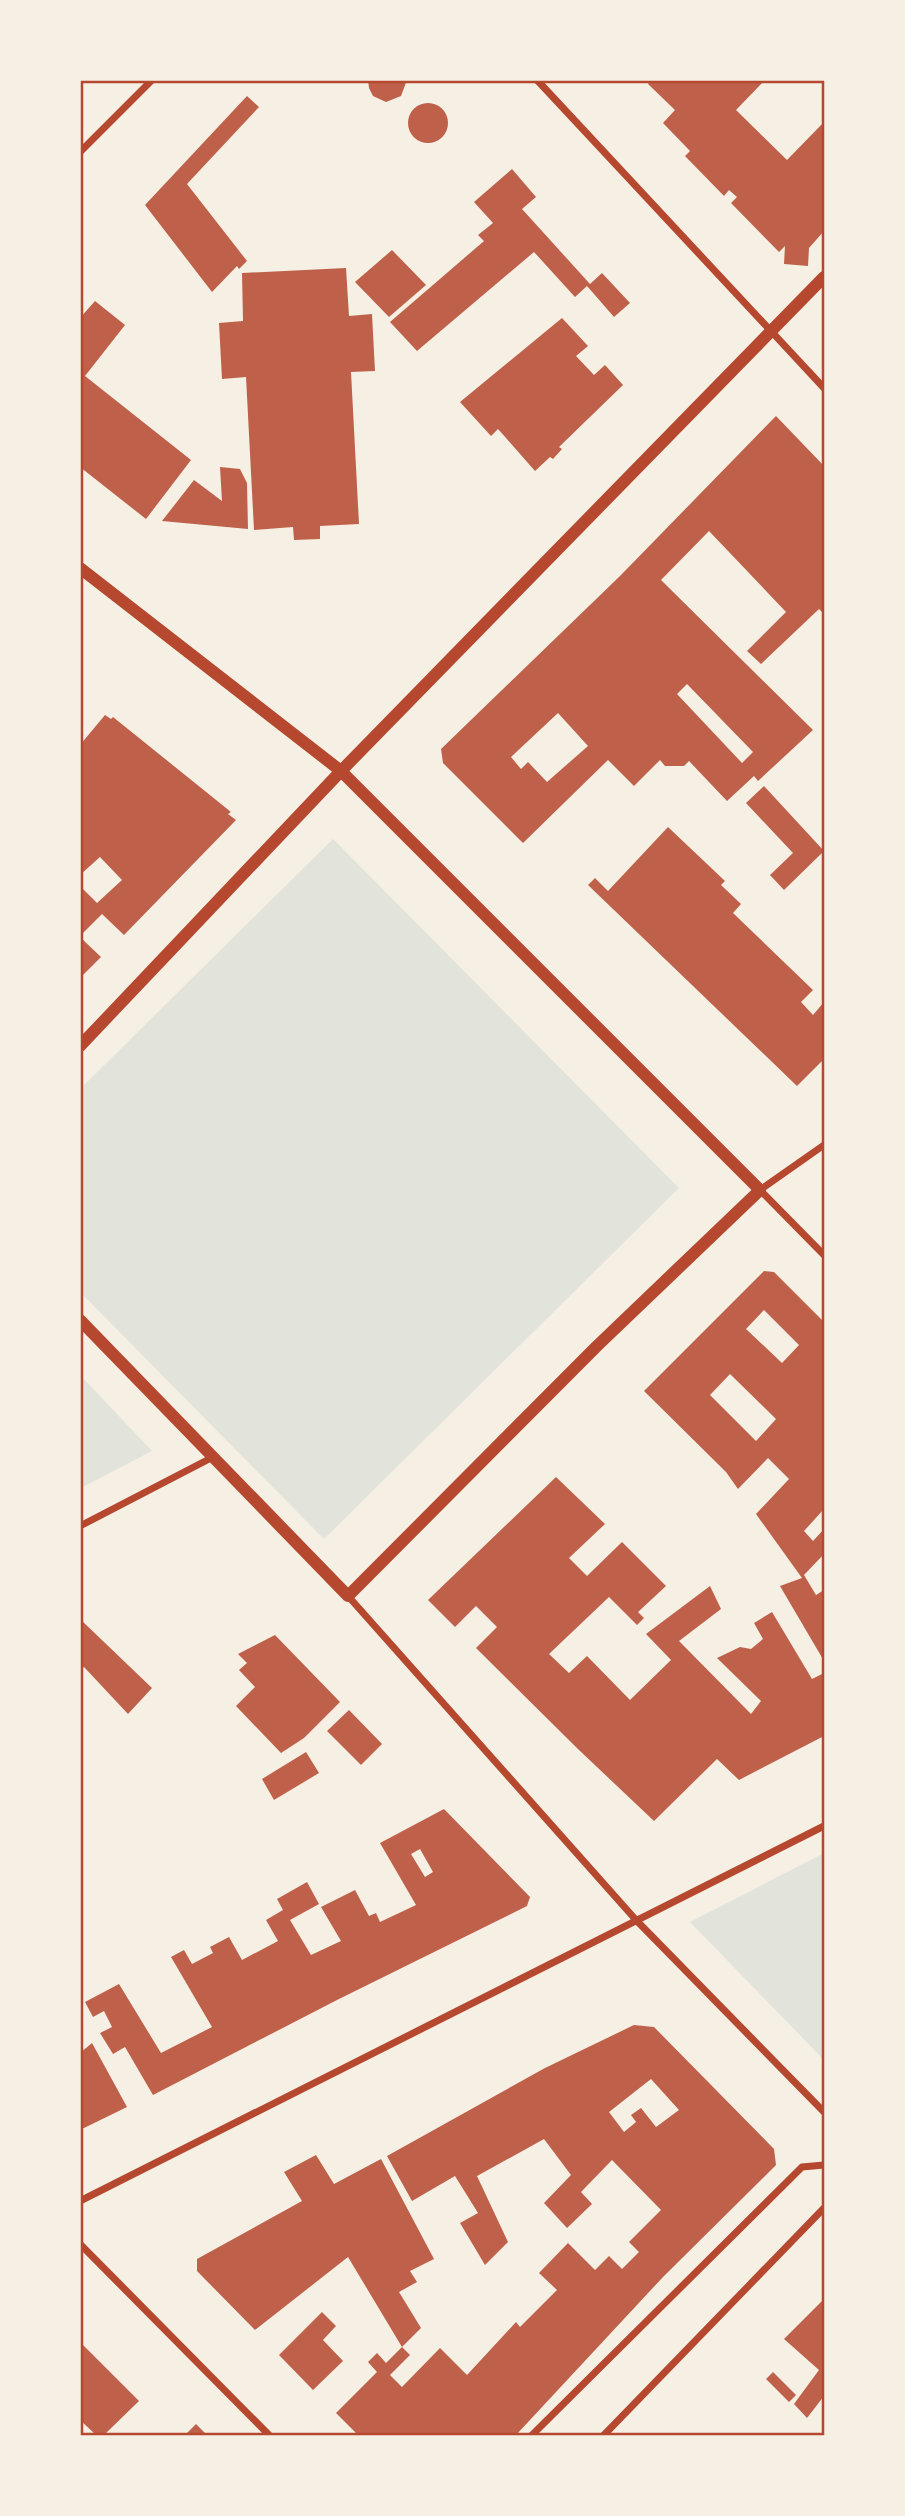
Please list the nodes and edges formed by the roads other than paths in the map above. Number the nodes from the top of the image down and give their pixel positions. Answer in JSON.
{"nodes":[{"id":1,"x":152,"y":80,"type":"edge"},
{"id":2,"x":537,"y":80,"type":"edge"},
{"id":3,"x":80,"y":152,"type":"edge"},
{"id":4,"x":824,"y":276,"type":"edge"},
{"id":5,"x":771,"y":330,"type":"junction"},
{"id":6,"x":824,"y":388,"type":"edge"},
{"id":7,"x":80,"y":568,"type":"edge"},
{"id":8,"x":341,"y":771,"type":"junction"},
{"id":9,"x":80,"y":1046,"type":"edge"},
{"id":10,"x":824,"y":1145,"type":"edge"},
{"id":11,"x":760,"y":1190,"type":"junction"},
{"id":12,"x":824,"y":1255,"type":"edge"},
{"id":13,"x":80,"y":1320,"type":"edge"},
{"id":14,"x":213,"y":1457,"type":"junction"},
{"id":15,"x":80,"y":1526,"type":"edge"},
{"id":16,"x":348,"y":1596,"type":"junction"},
{"id":17,"x":824,"y":1826,"type":"edge"},
{"id":18,"x":636,"y":1920,"type":"junction"},
{"id":19,"x":824,"y":2112,"type":"edge"},
{"id":20,"x":824,"y":2165,"type":"edge"},
{"id":21,"x":80,"y":2201,"type":"edge"},
{"id":22,"x":824,"y":2208,"type":"edge"},
{"id":23,"x":80,"y":2244,"type":"edge"},
{"id":24,"x":271,"y":2435,"type":"edge"},
{"id":25,"x":531,"y":2435,"type":"edge"},
{"id":26,"x":603,"y":2435,"type":"edge"}],
"edges":[{"from":1,"to":3,"type":"street"},
{"from":2,"to":5,"type":"street"},
{"from":4,"to":5,"type":"street"},
{"from":5,"to":6,"type":"street"},
{"from":5,"to":8,"type":"street"},
{"from":7,"to":8,"type":"street"},
{"from":8,"to":9,"type":"street"},
{"from":8,"to":11,"type":"street"},
{"from":10,"to":11,"type":"street"},
{"from":11,"to":12,"type":"street"},
{"from":11,"to":16,"type":"street"},
{"from":13,"to":14,"type":"street"},
{"from":14,"to":15,"type":"street"},
{"from":14,"to":16,"type":"street"},
{"from":16,"to":18,"type":"street"},
{"from":17,"to":18,"type":"street"},
{"from":18,"to":19,"type":"street"},
{"from":18,"to":21,"type":"street"},
{"from":20,"to":25,"type":"street"},
{"from":22,"to":26,"type":"street"},
{"from":23,"to":24,"type":"street"}]}
